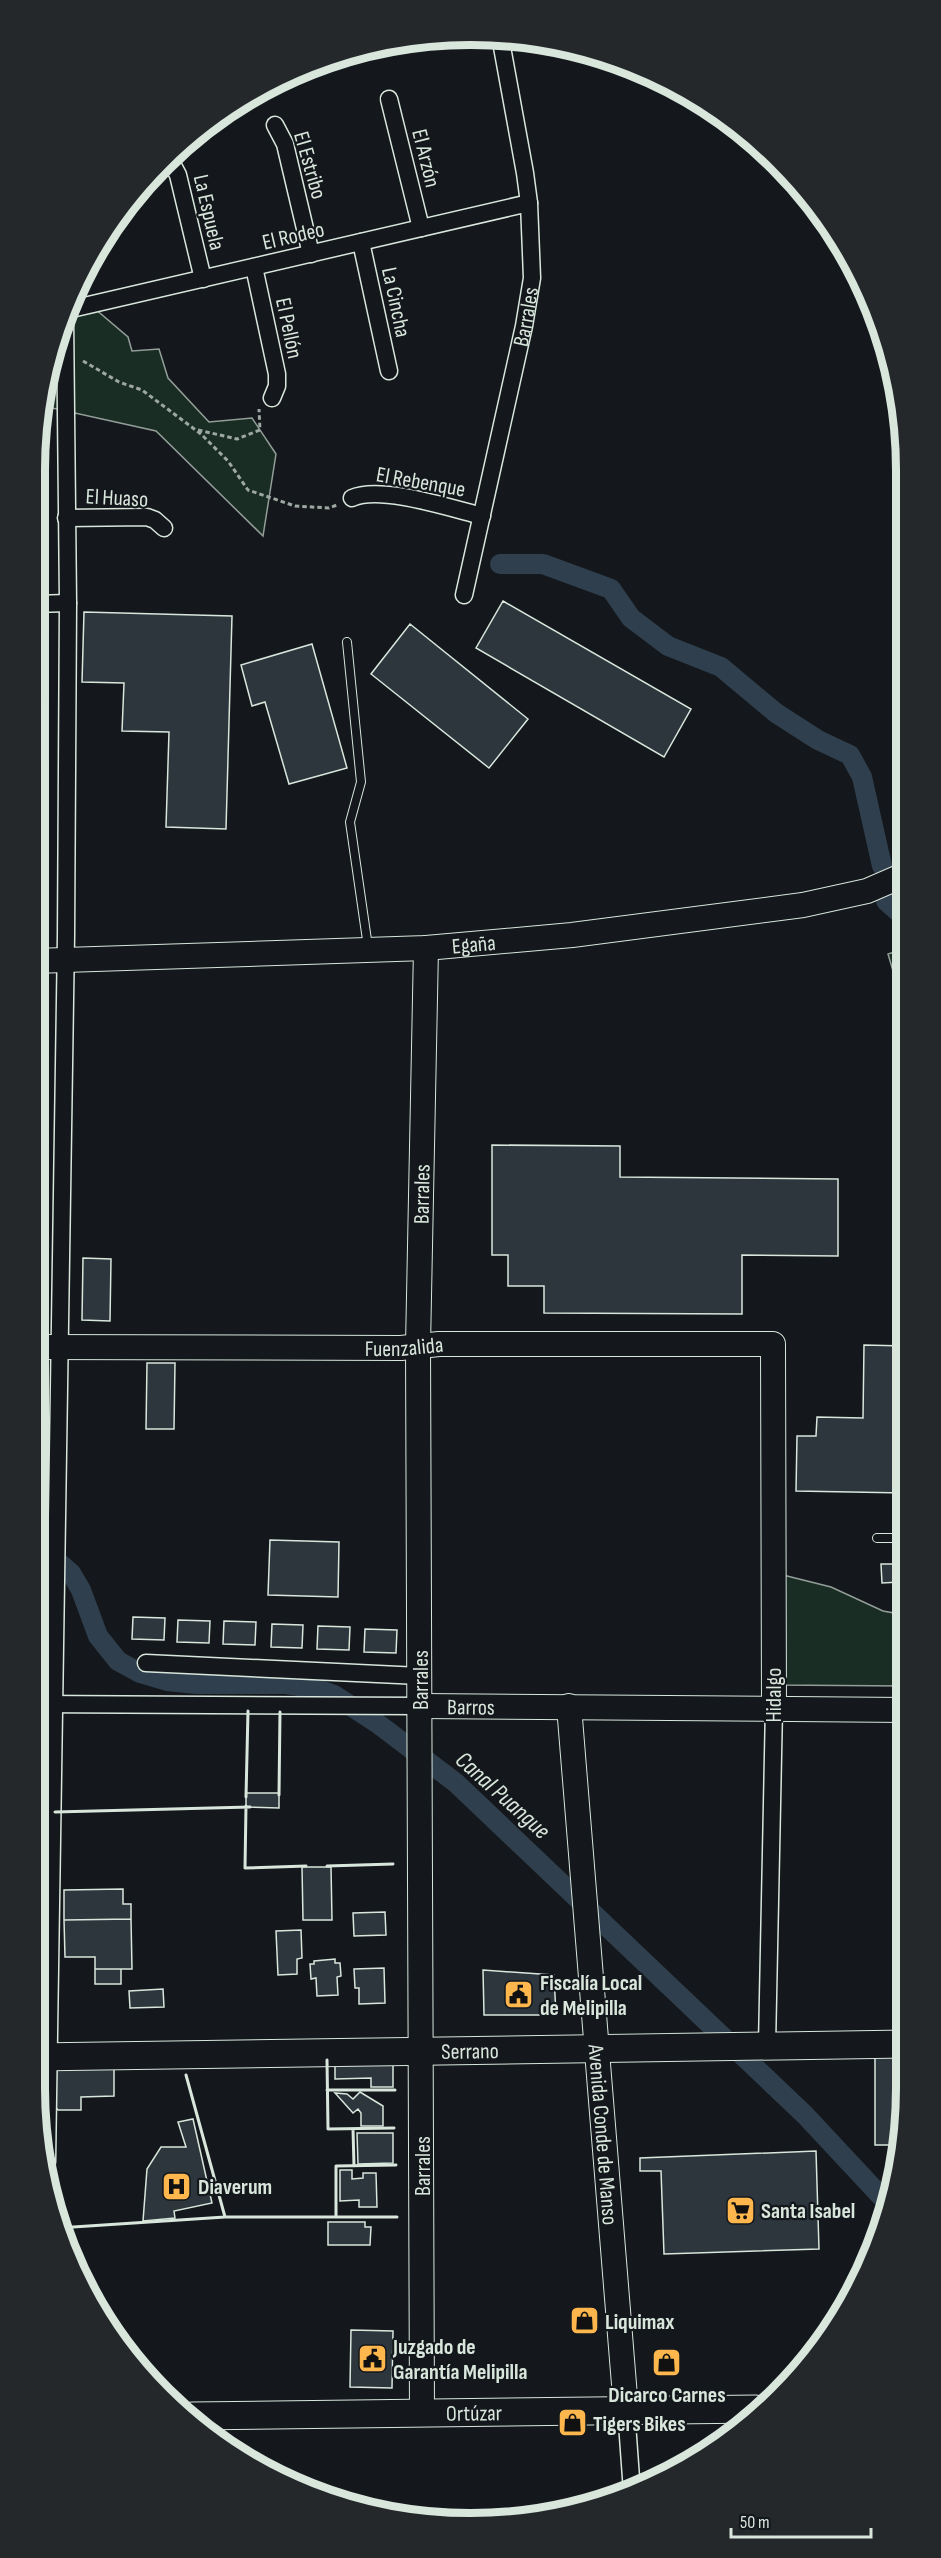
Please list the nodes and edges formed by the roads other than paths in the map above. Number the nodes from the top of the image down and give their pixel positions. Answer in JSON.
{"nodes":[{"id":1,"x":502,"y":46,"type":"edge"},
{"id":2,"x":389,"y":99,"type":"dead end"},
{"id":3,"x":275,"y":125,"type":"dead end"},
{"id":4,"x":174,"y":167,"type":"edge"},
{"id":5,"x":529,"y":203,"type":"junction"},
{"id":6,"x":421,"y":228,"type":"junction"},
{"id":7,"x":361,"y":242,"type":"junction"},
{"id":8,"x":311,"y":254,"type":"junction"},
{"id":9,"x":254,"y":267,"type":"junction"},
{"id":10,"x":203,"y":279,"type":"junction"},
{"id":11,"x":77,"y":308,"type":"edge"},
{"id":12,"x":65,"y":342,"type":"edge"},
{"id":13,"x":389,"y":371,"type":"dead end"},
{"id":14,"x":272,"y":398,"type":"road end"},
{"id":15,"x":352,"y":498,"type":"road end"},
{"id":16,"x":482,"y":516,"type":"junction"},
{"id":17,"x":66,"y":518,"type":"junction"},
{"id":18,"x":164,"y":528,"type":"dead end"},
{"id":19,"x":464,"y":595,"type":"dead end"},
{"id":20,"x":68,"y":603,"type":"junction"},
{"id":21,"x":45,"y":604,"type":"edge"},
{"id":22,"x":347,"y":642,"type":"dead end"},
{"id":23,"x":896,"y":878,"type":"edge"},
{"id":24,"x":426,"y":948,"type":"junction"},
{"id":25,"x":368,"y":951,"type":"junction"},
{"id":26,"x":45,"y":961,"type":"edge"},
{"id":27,"x":65,"y":961,"type":"junction"},
{"id":28,"x":773,"y":1344,"type":"joint"},
{"id":29,"x":418,"y":1346,"type":"junction"},
{"id":30,"x":45,"y":1347,"type":"edge"},
{"id":31,"x":59,"y":1347,"type":"junction"},
{"id":32,"x":877,"y":1538,"type":"dead end"},
{"id":33,"x":896,"y":1538,"type":"edge"},
{"id":34,"x":146,"y":1663,"type":"dead end"},
{"id":35,"x":420,"y":1676,"type":"junction"},
{"id":36,"x":45,"y":1704,"type":"edge"},
{"id":37,"x":53,"y":1704,"type":"junction"},
{"id":38,"x":421,"y":1706,"type":"junction"},
{"id":39,"x":569,"y":1706,"type":"junction"},
{"id":40,"x":774,"y":1707,"type":"junction"},
{"id":41,"x":896,"y":1710,"type":"edge"},
{"id":42,"x":45,"y":1939,"type":"edge"},
{"id":43,"x":896,"y":2044,"type":"edge"},
{"id":44,"x":760,"y":2046,"type":"junction"},
{"id":45,"x":597,"y":2048,"type":"junction"},
{"id":46,"x":422,"y":2050,"type":"junction"},
{"id":47,"x":45,"y":2057,"type":"edge"},
{"id":48,"x":626,"y":2409,"type":"junction"},
{"id":49,"x":749,"y":2409,"type":"edge"},
{"id":50,"x":422,"y":2412,"type":"junction"},
{"id":51,"x":200,"y":2416,"type":"edge"},
{"id":52,"x":631,"y":2482,"type":"edge"}],
"edges":[{"from":1,"to":5,"type":"street","name":"Barrales"},
{"from":2,"to":6,"type":"street","name":"El Arzón"},
{"from":3,"to":8,"type":"street","name":"El Estribo"},
{"from":4,"to":10,"type":"street","name":"La Espuela"},
{"from":5,"to":6,"type":"street","name":"El Rodeo"},
{"from":5,"to":16,"type":"street","name":"Barrales"},
{"from":6,"to":7,"type":"street","name":"El Rodeo"},
{"from":7,"to":8,"type":"street","name":"El Rodeo"},
{"from":7,"to":13,"type":"street","name":"La Cincha"},
{"from":8,"to":9,"type":"street","name":"El Rodeo"},
{"from":9,"to":10,"type":"street","name":"El Rodeo"},
{"from":9,"to":14,"type":"street","name":"El Pellón"},
{"from":10,"to":11,"type":"street","name":"El Rodeo"},
{"from":12,"to":17,"type":"street"},
{"from":15,"to":16,"type":"street","name":"El Rebenque"},
{"from":16,"to":19,"type":"street","name":"Barrales"},
{"from":17,"to":18,"type":"street","name":"El Huaso"},
{"from":17,"to":20,"type":"street"},
{"from":20,"to":21,"type":"street"},
{"from":20,"to":27,"type":"street"},
{"from":22,"to":25,"type":"lane"},
{"from":23,"to":24,"type":"street","name":"Egaña"},
{"from":24,"to":25,"type":"street","name":"Egaña"},
{"from":24,"to":29,"type":"street","name":"Barrales"},
{"from":25,"to":27,"type":"street","name":"Egaña"},
{"from":26,"to":27,"type":"street","name":"Egaña"},
{"from":27,"to":31,"type":"street"},
{"from":28,"to":29,"type":"street","name":"Fuenzalida"},
{"from":28,"to":40,"type":"street","name":"Hidalgo"},
{"from":29,"to":31,"type":"street","name":"Fuenzalida"},
{"from":29,"to":35,"type":"street","name":"Barrales"},
{"from":30,"to":31,"type":"street","name":"Fuenzalida"},
{"from":31,"to":37,"type":"street"},
{"from":32,"to":33,"type":"lane"},
{"from":34,"to":35,"type":"street"},
{"from":35,"to":38,"type":"street","name":"Barrales"},
{"from":36,"to":37,"type":"street","name":"Barros"},
{"from":37,"to":38,"type":"street","name":"Barros"},
{"from":37,"to":42,"type":"street"},
{"from":38,"to":39,"type":"street","name":"Barros"},
{"from":38,"to":46,"type":"street","name":"Barrales"},
{"from":39,"to":40,"type":"street","name":"Barros"},
{"from":39,"to":45,"type":"street","name":"Avenida Conde de Manso"},
{"from":40,"to":41,"type":"street","name":"Barros"},
{"from":40,"to":44,"type":"street","name":"Hidalgo"},
{"from":43,"to":44,"type":"main road","name":"Serrano"},
{"from":44,"to":45,"type":"main road","name":"Serrano"},
{"from":45,"to":46,"type":"main road","name":"Serrano"},
{"from":45,"to":48,"type":"street","name":"Avenida Conde de Manso"},
{"from":46,"to":47,"type":"main road","name":"Serrano"},
{"from":46,"to":50,"type":"street","name":"Barrales"},
{"from":48,"to":49,"type":"main road","name":"Ortúzar"},
{"from":48,"to":50,"type":"main road","name":"Ortúzar"},
{"from":48,"to":52,"type":"street","name":"Avenida Conde de Manso"},
{"from":50,"to":51,"type":"main road","name":"Ortúzar"}]}
